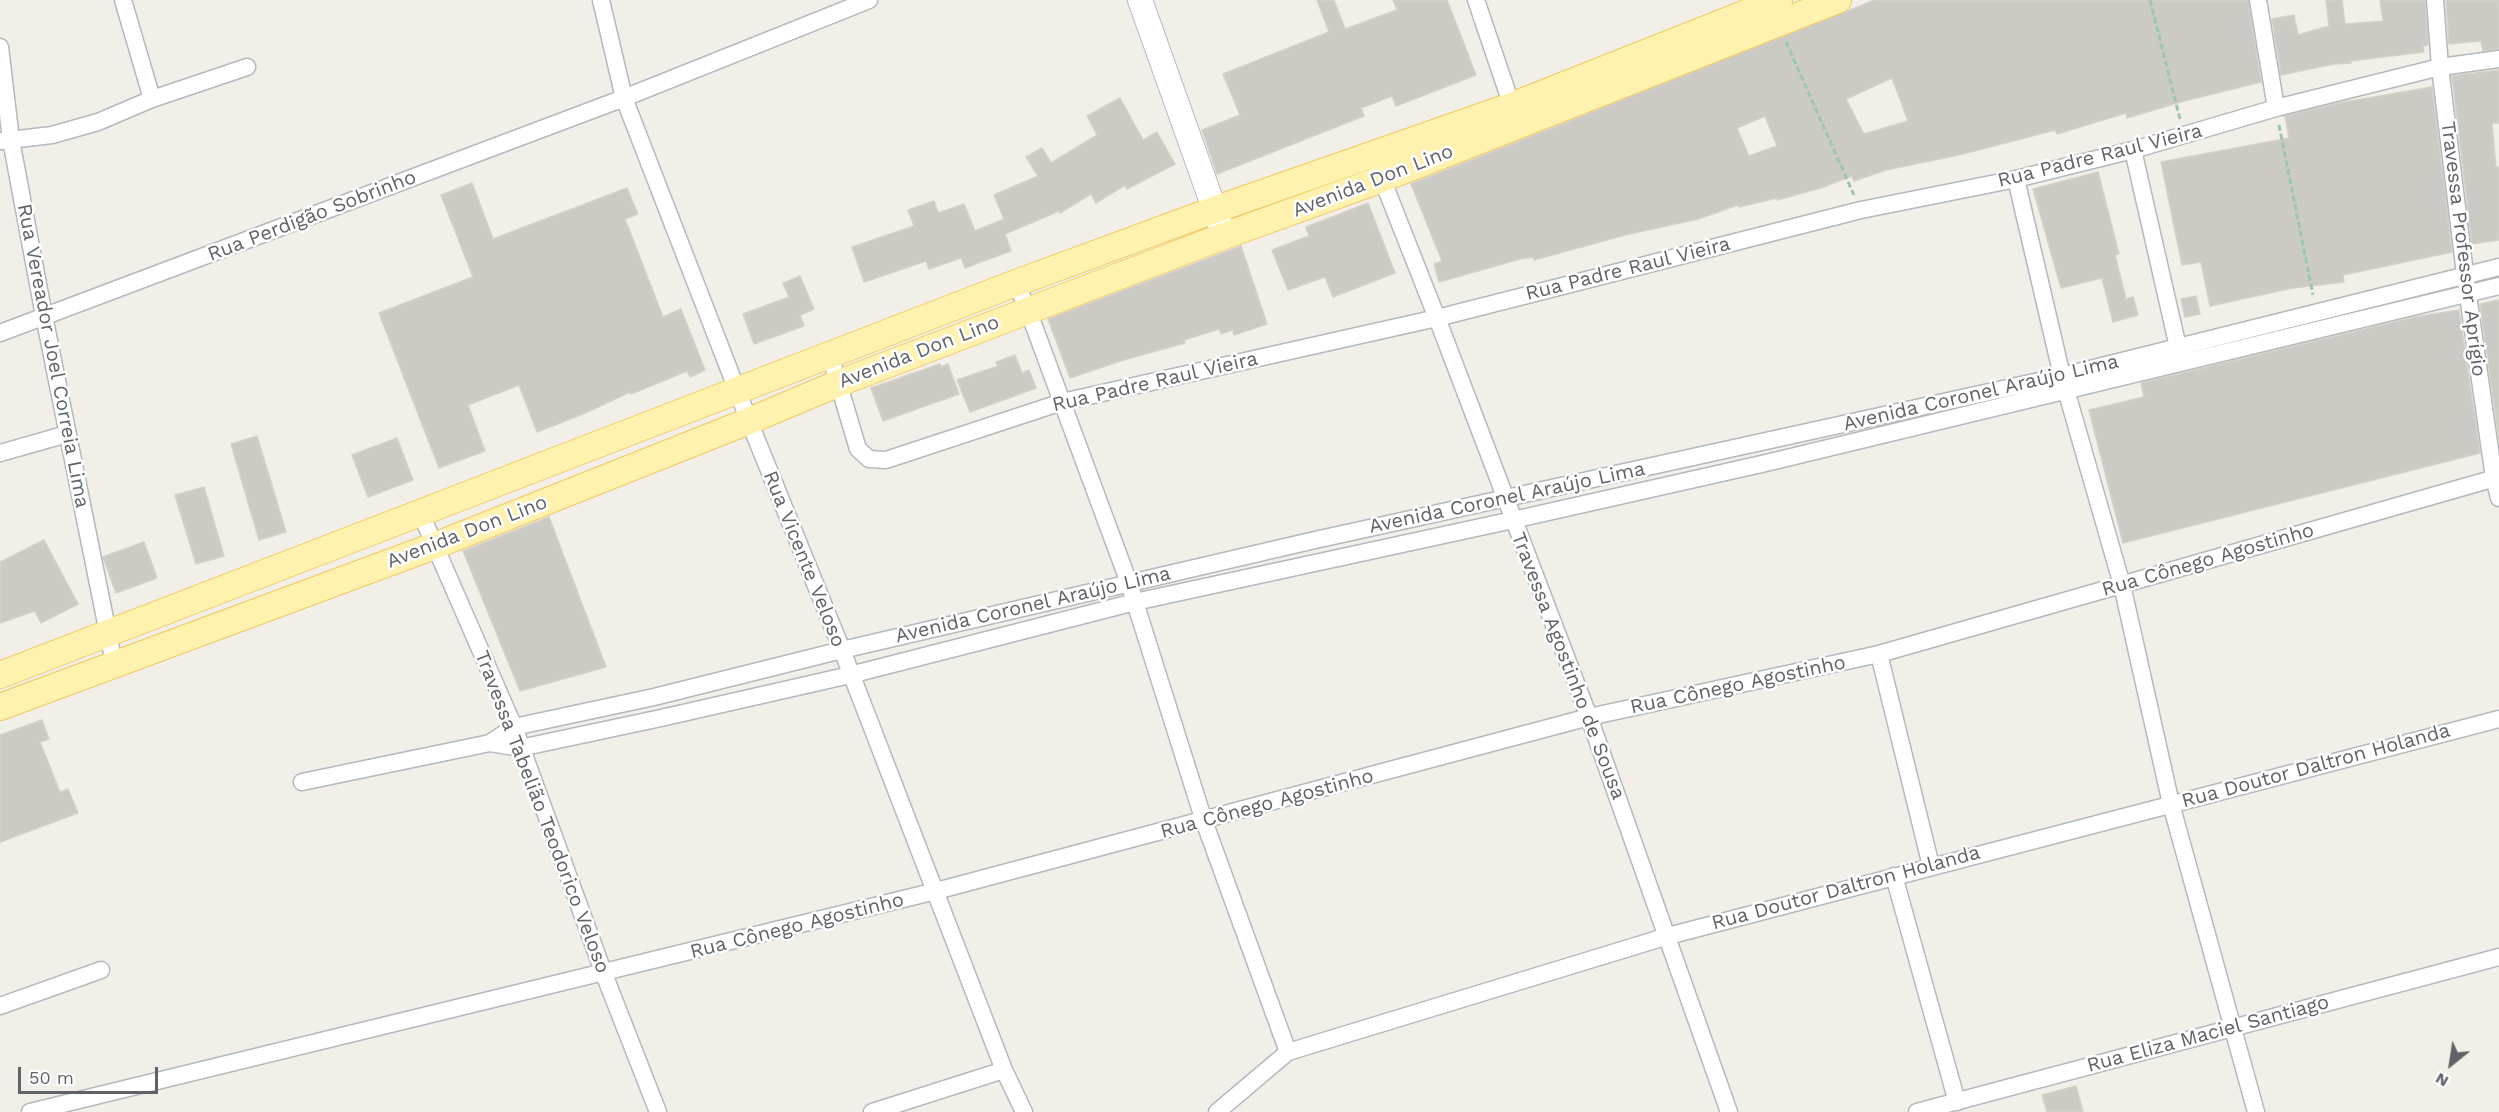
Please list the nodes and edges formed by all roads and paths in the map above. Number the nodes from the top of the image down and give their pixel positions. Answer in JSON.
{"nodes":[{"id":1,"x":123,"y":0,"type":"edge"},
{"id":2,"x":601,"y":0,"type":"edge"},
{"id":3,"x":869,"y":0,"type":"edge"},
{"id":4,"x":1140,"y":0,"type":"edge"},
{"id":5,"x":1476,"y":0,"type":"edge"},
{"id":6,"x":1838,"y":0,"type":"edge"},
{"id":7,"x":2150,"y":0,"type":"edge"},
{"id":8,"x":2258,"y":0,"type":"edge"},
{"id":9,"x":2435,"y":0,"type":"edge"},
{"id":10,"x":1778,"y":12,"type":"edge"},
{"id":11,"x":0,"y":47,"type":"edge"},
{"id":12,"x":2499,"y":59,"type":"edge"},
{"id":13,"x":246,"y":67,"type":"dead end"},
{"id":14,"x":2440,"y":67,"type":"junction"},
{"id":15,"x":624,"y":98,"type":"junction"},
{"id":16,"x":152,"y":99,"type":"junction"},
{"id":17,"x":2276,"y":108,"type":"junction"},
{"id":18,"x":1515,"y":115,"type":"junction"},
{"id":19,"x":2184,"y":135,"type":"junction"},
{"id":20,"x":6,"y":141,"type":"edge"},
{"id":21,"x":2133,"y":150,"type":"junction"},
{"id":22,"x":1372,"y":155,"type":"junction"},
{"id":23,"x":1382,"y":179,"type":"junction"},
{"id":24,"x":2016,"y":179,"type":"junction"},
{"id":25,"x":1214,"y":210,"type":"junction"},
{"id":26,"x":1861,"y":210,"type":"junction"},
{"id":27,"x":1224,"y":236,"type":"junction"},
{"id":28,"x":2499,"y":267,"type":"edge"},
{"id":29,"x":2465,"y":274,"type":"junction"},
{"id":30,"x":1016,"y":283,"type":"junction"},
{"id":31,"x":2499,"y":286,"type":"edge"},
{"id":32,"x":2468,"y":292,"type":"junction"},
{"id":33,"x":1028,"y":310,"type":"junction"},
{"id":34,"x":2323,"y":311,"type":"junction"},
{"id":35,"x":44,"y":316,"type":"junction"},
{"id":36,"x":1437,"y":318,"type":"junction"},
{"id":37,"x":2333,"y":328,"type":"junction"},
{"id":38,"x":0,"y":333,"type":"edge"},
{"id":39,"x":830,"y":355,"type":"junction"},
{"id":40,"x":2180,"y":355,"type":"junction"},
{"id":41,"x":839,"y":383,"type":"junction"},
{"id":42,"x":2065,"y":384,"type":"junction"},
{"id":43,"x":737,"y":391,"type":"junction"},
{"id":44,"x":1062,"y":402,"type":"junction"},
{"id":45,"x":1912,"y":409,"type":"junction"},
{"id":46,"x":749,"y":422,"type":"junction"},
{"id":47,"x":1917,"y":427,"type":"junction"},
{"id":48,"x":67,"y":434,"type":"junction"},
{"id":49,"x":1760,"y":443,"type":"junction"},
{"id":50,"x":0,"y":453,"type":"edge"},
{"id":51,"x":573,"y":455,"type":"junction"},
{"id":52,"x":1766,"y":463,"type":"junction"},
{"id":53,"x":1642,"y":469,"type":"junction"},
{"id":54,"x":2497,"y":477,"type":"edge"},
{"id":55,"x":586,"y":486,"type":"junction"},
{"id":56,"x":1647,"y":490,"type":"junction"},
{"id":57,"x":2499,"y":498,"type":"edge"},
{"id":58,"x":1506,"y":499,"type":"junction"},
{"id":59,"x":421,"y":514,"type":"junction"},
{"id":60,"x":1513,"y":520,"type":"junction"},
{"id":61,"x":1315,"y":540,"type":"junction"},
{"id":62,"x":434,"y":546,"type":"junction"},
{"id":63,"x":1322,"y":560,"type":"junction"},
{"id":64,"x":268,"y":573,"type":"junction"},
{"id":65,"x":1129,"y":582,"type":"junction"},
{"id":66,"x":2122,"y":585,"type":"junction"},
{"id":67,"x":1135,"y":602,"type":"junction"},
{"id":68,"x":279,"y":603,"type":"junction"},
{"id":69,"x":988,"y":616,"type":"junction"},
{"id":70,"x":108,"y":634,"type":"junction"},
{"id":71,"x":996,"y":637,"type":"junction"},
{"id":72,"x":842,"y":650,"type":"junction"},
{"id":73,"x":1879,"y":654,"type":"junction"},
{"id":74,"x":114,"y":663,"type":"junction"},
{"id":75,"x":0,"y":675,"type":"edge"},
{"id":76,"x":850,"y":675,"type":"junction"},
{"id":77,"x":654,"y":697,"type":"junction"},
{"id":78,"x":0,"y":707,"type":"edge"},
{"id":79,"x":1588,"y":717,"type":"junction"},
{"id":80,"x":661,"y":718,"type":"junction"},
{"id":81,"x":2499,"y":719,"type":"edge"},
{"id":82,"x":514,"y":727,"type":"junction"},
{"id":83,"x":490,"y":743,"type":"junction"},
{"id":84,"x":520,"y":748,"type":"junction"},
{"id":85,"x":302,"y":782,"type":"dead end"},
{"id":86,"x":2171,"y":804,"type":"junction"},
{"id":87,"x":1204,"y":821,"type":"junction"},
{"id":88,"x":1931,"y":866,"type":"junction"},
{"id":89,"x":1894,"y":876,"type":"junction"},
{"id":90,"x":936,"y":891,"type":"junction"},
{"id":91,"x":1668,"y":936,"type":"junction"},
{"id":92,"x":2499,"y":957,"type":"edge"},
{"id":93,"x":101,"y":970,"type":"dead end"},
{"id":94,"x":604,"y":974,"type":"junction"},
{"id":95,"x":0,"y":1006,"type":"edge"},
{"id":96,"x":2233,"y":1026,"type":"junction"},
{"id":97,"x":1288,"y":1052,"type":"junction"},
{"id":98,"x":1004,"y":1070,"type":"junction"},
{"id":99,"x":1957,"y":1102,"type":"junction"},
{"id":100,"x":30,"y":1112,"type":"edge"},
{"id":101,"x":658,"y":1112,"type":"edge"},
{"id":102,"x":872,"y":1112,"type":"edge"},
{"id":103,"x":1024,"y":1112,"type":"edge"},
{"id":104,"x":1217,"y":1112,"type":"edge"},
{"id":105,"x":1729,"y":1112,"type":"edge"},
{"id":106,"x":1917,"y":1112,"type":"edge"},
{"id":107,"x":2256,"y":1112,"type":"edge"}],
"edges":[{"from":1,"to":16,"type":"street"},
{"from":2,"to":15,"type":"street","name":"Rua Vicente Veloso"},
{"from":3,"to":15,"type":"street","name":"Rua Perdigão Sobrinho"},
{"from":4,"to":25,"type":"street"},
{"from":5,"to":18,"type":"street"},
{"from":6,"to":10,"type":"main road","name":"Avenida Don Lino"},
{"from":7,"to":19,"type":"path"},
{"from":8,"to":17,"type":"street"},
{"from":9,"to":14,"type":"street","name":"Travessa Professor Aprígio"},
{"from":10,"to":18,"type":"main road","name":"Avenida Don Lino"},
{"from":10,"to":26,"type":"path"},
{"from":11,"to":20,"type":"street","name":"Rua Vereador Joel Correia Lima"},
{"from":12,"to":14,"type":"street","name":"Rua Padre Raul Vieira"},
{"from":13,"to":16,"type":"street"},
{"from":14,"to":17,"type":"street","name":"Rua Padre Raul Vieira"},
{"from":14,"to":29,"type":"street","name":"Travessa Professor Aprígio"},
{"from":15,"to":35,"type":"street","name":"Rua Perdigão Sobrinho"},
{"from":15,"to":43,"type":"street","name":"Rua Vicente Veloso"},
{"from":16,"to":20,"type":"street"},
{"from":17,"to":19,"type":"street","name":"Rua Padre Raul Vieira"},
{"from":17,"to":34,"type":"path"},
{"from":18,"to":22,"type":"main road","name":"Avenida Don Lino"},
{"from":18,"to":23,"type":"main road","name":"Avenida Don Lino"},
{"from":19,"to":21,"type":"street","name":"Rua Padre Raul Vieira"},
{"from":20,"to":35,"type":"street","name":"Rua Vereador Joel Correia Lima"},
{"from":21,"to":24,"type":"street","name":"Rua Padre Raul Vieira"},
{"from":21,"to":40,"type":"street"},
{"from":22,"to":23,"type":"street","name":"Travessa Agostinho de Sousa"},
{"from":22,"to":25,"type":"main road","name":"Avenida Don Lino"},
{"from":23,"to":27,"type":"main road","name":"Avenida Don Lino"},
{"from":23,"to":36,"type":"street","name":"Travessa Agostinho de Sousa"},
{"from":24,"to":26,"type":"street","name":"Rua Padre Raul Vieira"},
{"from":24,"to":42,"type":"street"},
{"from":25,"to":27,"type":"street"},
{"from":25,"to":30,"type":"main road","name":"Avenida Don Lino"},
{"from":26,"to":36,"type":"street","name":"Rua Padre Raul Vieira"},
{"from":27,"to":33,"type":"main road","name":"Avenida Don Lino"},
{"from":28,"to":29,"type":"street","name":"Avenida Coronel Araújo Lima"},
{"from":29,"to":32,"type":"street","name":"Travessa Professor Aprígio"},
{"from":29,"to":34,"type":"street","name":"Avenida Coronel Araújo Lima"},
{"from":30,"to":33,"type":"street"},
{"from":30,"to":39,"type":"main road","name":"Avenida Don Lino"},
{"from":31,"to":32,"type":"street","name":"Avenida Coronel Araújo Lima"},
{"from":32,"to":37,"type":"street","name":"Avenida Coronel Araújo Lima"},
{"from":32,"to":54,"type":"street","name":"Travessa Professor Aprígio"},
{"from":33,"to":41,"type":"main road","name":"Avenida Don Lino"},
{"from":33,"to":44,"type":"street"},
{"from":34,"to":37,"type":"street"},
{"from":34,"to":40,"type":"street","name":"Avenida Coronel Araújo Lima"},
{"from":35,"to":38,"type":"street","name":"Rua Perdigão Sobrinho"},
{"from":35,"to":48,"type":"street","name":"Rua Vereador Joel Correia Lima"},
{"from":36,"to":44,"type":"street","name":"Rua Padre Raul Vieira"},
{"from":36,"to":58,"type":"street","name":"Travessa Agostinho de Sousa"},
{"from":37,"to":40,"type":"street","name":"Avenida Coronel Araújo Lima"},
{"from":39,"to":41,"type":"street","name":"Rua Padre Raul Vieira"},
{"from":39,"to":43,"type":"main road","name":"Avenida Don Lino"},
{"from":40,"to":42,"type":"street","name":"Avenida Coronel Araújo Lima"},
{"from":41,"to":44,"type":"street","name":"Rua Padre Raul Vieira"},
{"from":41,"to":46,"type":"main road","name":"Avenida Don Lino"},
{"from":42,"to":45,"type":"street","name":"Avenida Coronel Araújo Lima"},
{"from":42,"to":47,"type":"street","name":"Avenida Coronel Araújo Lima"},
{"from":42,"to":66,"type":"street"},
{"from":43,"to":46,"type":"street","name":"Rua Vicente Veloso"},
{"from":43,"to":51,"type":"main road","name":"Avenida Don Lino"},
{"from":44,"to":65,"type":"street"},
{"from":45,"to":47,"type":"street"},
{"from":45,"to":49,"type":"street","name":"Avenida Coronel Araújo Lima"},
{"from":46,"to":55,"type":"main road","name":"Avenida Don Lino"},
{"from":46,"to":72,"type":"street","name":"Rua Vicente Veloso"},
{"from":47,"to":52,"type":"street","name":"Avenida Coronel Araújo Lima"},
{"from":48,"to":50,"type":"street"},
{"from":48,"to":70,"type":"street","name":"Rua Vereador Joel Correia Lima"},
{"from":49,"to":52,"type":"street"},
{"from":49,"to":53,"type":"street","name":"Avenida Coronel Araújo Lima"},
{"from":51,"to":55,"type":"main road"},
{"from":51,"to":59,"type":"main road","name":"Avenida Don Lino"},
{"from":52,"to":56,"type":"street","name":"Avenida Coronel Araújo Lima"},
{"from":53,"to":56,"type":"street"},
{"from":53,"to":58,"type":"street","name":"Avenida Coronel Araújo Lima"},
{"from":54,"to":57,"type":"street","name":"Travessa Professor Aprígio"},
{"from":54,"to":66,"type":"street","name":"Rua Cônego Agostinho"},
{"from":55,"to":62,"type":"main road","name":"Avenida Don Lino"},
{"from":56,"to":60,"type":"street","name":"Avenida Coronel Araújo Lima"},
{"from":58,"to":60,"type":"street","name":"Travessa Agostinho de Sousa"},
{"from":58,"to":61,"type":"street","name":"Avenida Coronel Araújo Lima"},
{"from":59,"to":62,"type":"street","name":"Travessa Tabelião Teodorico Veloso"},
{"from":59,"to":64,"type":"main road","name":"Avenida Don Lino"},
{"from":60,"to":63,"type":"street","name":"Avenida Coronel Araújo Lima"},
{"from":60,"to":79,"type":"street","name":"Travessa Agostinho de Sousa"},
{"from":61,"to":63,"type":"street"},
{"from":61,"to":65,"type":"street","name":"Avenida Coronel Araújo Lima"},
{"from":62,"to":68,"type":"main road","name":"Avenida Don Lino"},
{"from":62,"to":82,"type":"street","name":"Travessa Tabelião Teodorico Veloso"},
{"from":63,"to":67,"type":"street","name":"Avenida Coronel Araújo Lima"},
{"from":64,"to":68,"type":"main road"},
{"from":64,"to":70,"type":"main road","name":"Avenida Don Lino"},
{"from":65,"to":67,"type":"street"},
{"from":65,"to":69,"type":"street","name":"Avenida Coronel Araújo Lima"},
{"from":66,"to":73,"type":"street","name":"Rua Cônego Agostinho"},
{"from":66,"to":86,"type":"street"},
{"from":67,"to":71,"type":"street","name":"Avenida Coronel Araújo Lima"},
{"from":67,"to":87,"type":"street"},
{"from":68,"to":74,"type":"main road","name":"Avenida Don Lino"},
{"from":69,"to":71,"type":"street"},
{"from":69,"to":72,"type":"street","name":"Avenida Coronel Araújo Lima"},
{"from":70,"to":74,"type":"street","name":"Rua Vereador Joel Correia Lima"},
{"from":70,"to":75,"type":"main road","name":"Avenida Don Lino"},
{"from":71,"to":76,"type":"street","name":"Avenida Coronel Araújo Lima"},
{"from":72,"to":76,"type":"street","name":"Rua Vicente Veloso"},
{"from":72,"to":77,"type":"street","name":"Avenida Coronel Araújo Lima"},
{"from":73,"to":79,"type":"street","name":"Rua Cônego Agostinho"},
{"from":73,"to":88,"type":"street"},
{"from":74,"to":78,"type":"main road","name":"Avenida Don Lino"},
{"from":76,"to":80,"type":"street","name":"Avenida Coronel Araújo Lima"},
{"from":76,"to":90,"type":"street","name":"Rua Vicente Veloso"},
{"from":77,"to":80,"type":"street"},
{"from":77,"to":82,"type":"street","name":"Avenida Coronel Araújo Lima"},
{"from":79,"to":87,"type":"street","name":"Rua Cônego Agostinho"},
{"from":79,"to":91,"type":"street","name":"Travessa Agostinho de Sousa"},
{"from":80,"to":84,"type":"street","name":"Avenida Coronel Araújo Lima"},
{"from":81,"to":86,"type":"street","name":"Rua Doutor Daltron Holanda"},
{"from":82,"to":83,"type":"street"},
{"from":82,"to":84,"type":"street","name":"Travessa Tabelião Teodorico Veloso"},
{"from":83,"to":84,"type":"street"},
{"from":83,"to":85,"type":"street"},
{"from":84,"to":94,"type":"street","name":"Travessa Tabelião Teodorico Veloso"},
{"from":86,"to":88,"type":"street","name":"Rua Doutor Daltron Holanda"},
{"from":86,"to":96,"type":"street"},
{"from":87,"to":90,"type":"street","name":"Rua Cônego Agostinho"},
{"from":87,"to":97,"type":"street"},
{"from":88,"to":89,"type":"street","name":"Rua Doutor Daltron Holanda"},
{"from":89,"to":91,"type":"street","name":"Rua Doutor Daltron Holanda"},
{"from":89,"to":99,"type":"street"},
{"from":90,"to":94,"type":"street","name":"Rua Cônego Agostinho"},
{"from":90,"to":98,"type":"street","name":"Rua Vicente Veloso"},
{"from":91,"to":97,"type":"street","name":"Rua Doutor Daltron Holanda"},
{"from":91,"to":105,"type":"street","name":"Travessa Agostinho de Sousa"},
{"from":92,"to":96,"type":"street","name":"Rua Eliza Maciel Santiago"},
{"from":93,"to":95,"type":"street"},
{"from":94,"to":100,"type":"street","name":"Rua Cônego Agostinho"},
{"from":94,"to":101,"type":"street","name":"Travessa Tabelião Teodorico Veloso"},
{"from":96,"to":99,"type":"street","name":"Rua Eliza Maciel Santiago"},
{"from":96,"to":107,"type":"street"},
{"from":97,"to":104,"type":"street","name":"Rua Doutor Daltron Holanda"},
{"from":98,"to":102,"type":"street"},
{"from":98,"to":103,"type":"street","name":"Rua Vicente Veloso"},
{"from":99,"to":106,"type":"street","name":"Rua Eliza Maciel Santiago"}]}
